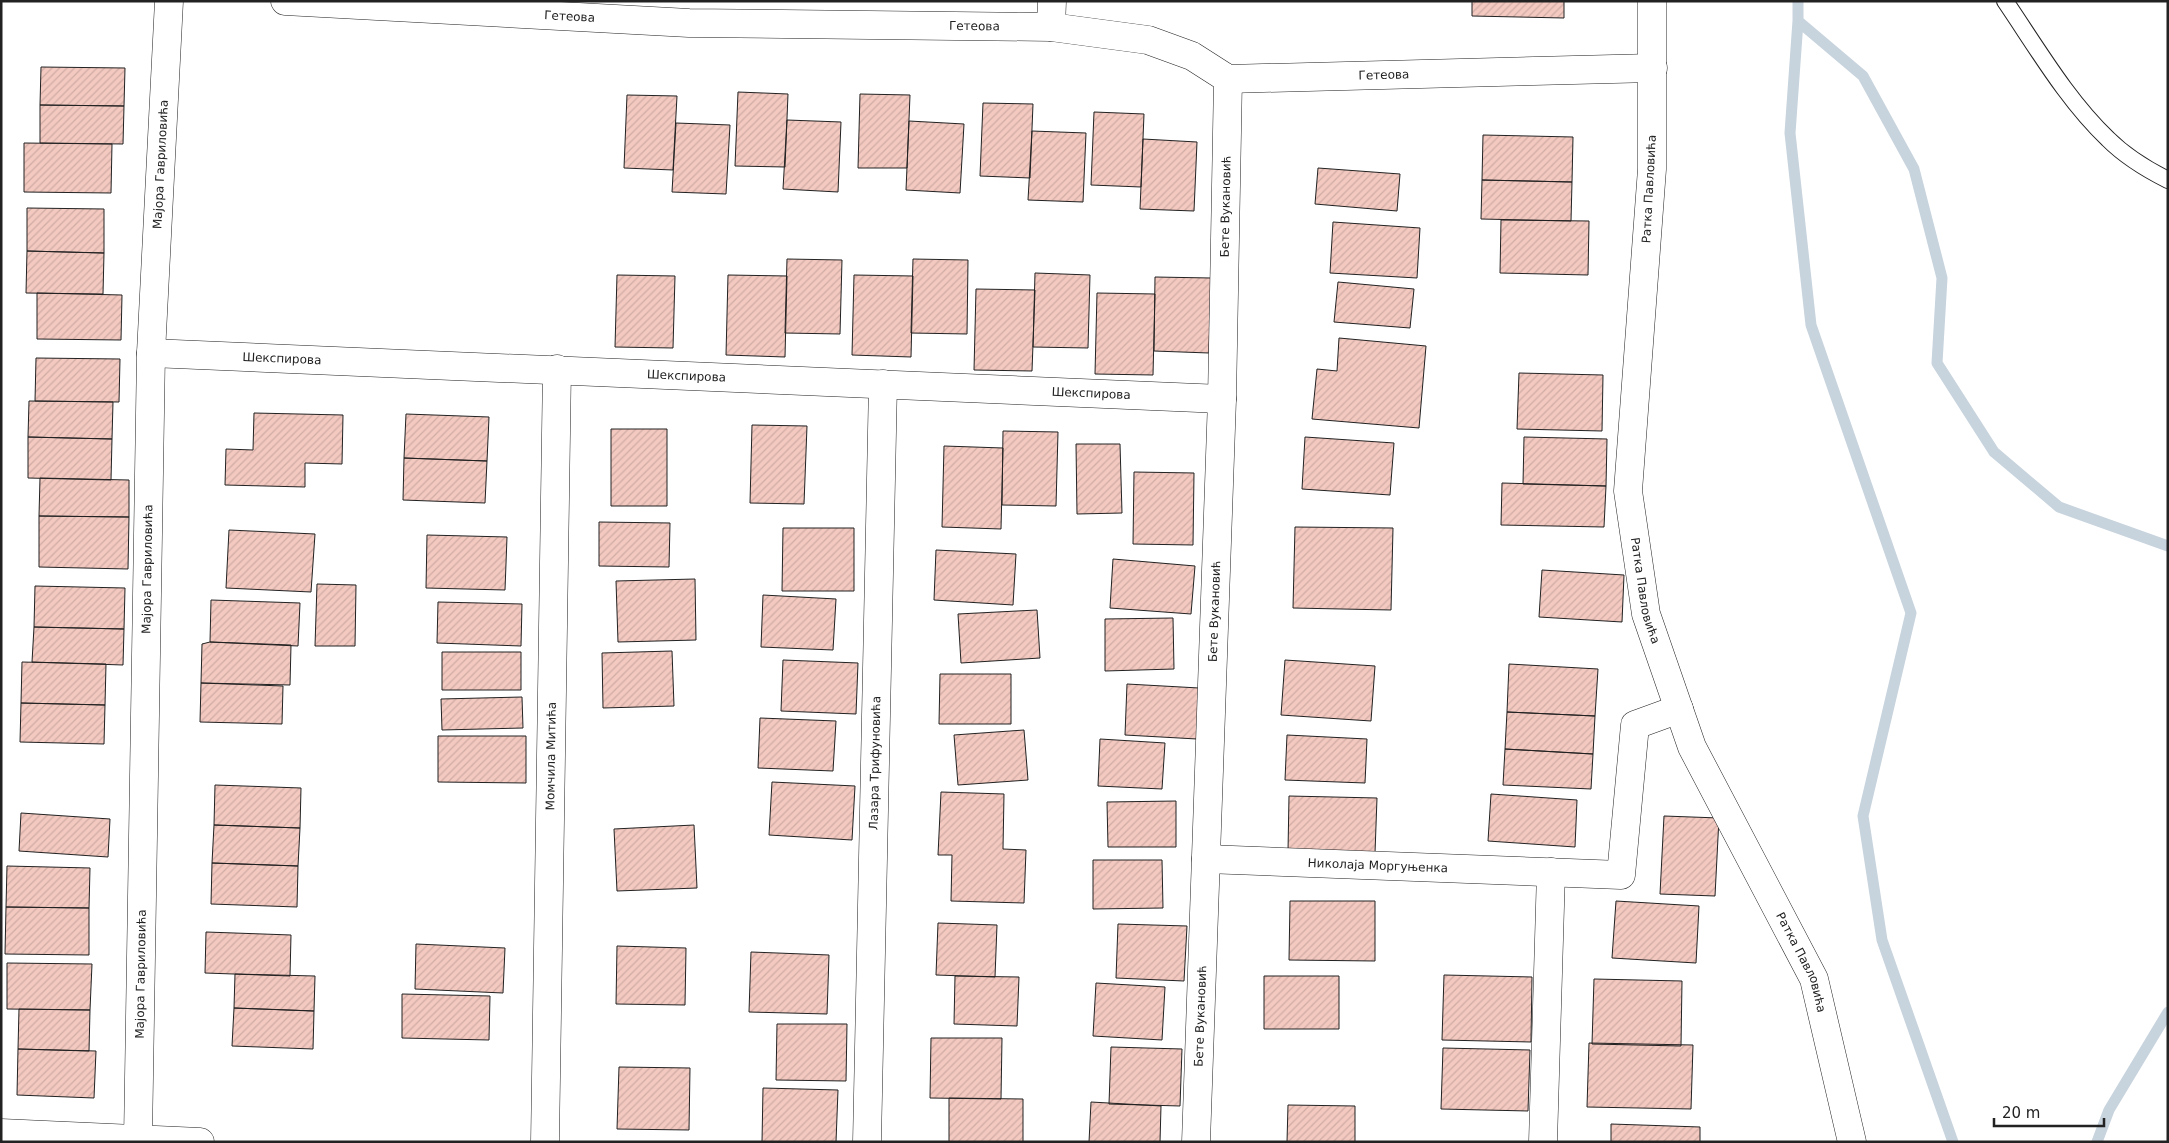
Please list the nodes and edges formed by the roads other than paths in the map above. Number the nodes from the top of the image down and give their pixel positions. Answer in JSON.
{"nodes":[{"id":1,"x":169,"y":1,"type":"edge"},
{"id":2,"x":285,"y":1,"type":"edge"},
{"id":3,"x":1652,"y":1,"type":"edge"},
{"id":4,"x":2005,"y":1,"type":"edge"},
{"id":5,"x":689,"y":12,"type":"edge"},
{"id":6,"x":1052,"y":14,"type":"edge"},
{"id":7,"x":1653,"y":68,"type":"junction"},
{"id":8,"x":1228,"y":79,"type":"junction"},
{"id":9,"x":2168,"y":180,"type":"edge"},
{"id":10,"x":151,"y":353,"type":"junction"},
{"id":11,"x":557,"y":369,"type":"junction"},
{"id":12,"x":883,"y":384,"type":"junction"},
{"id":13,"x":1222,"y":399,"type":"junction"},
{"id":14,"x":1679,"y":709,"type":"junction"},
{"id":15,"x":1206,"y":859,"type":"junction"},
{"id":16,"x":1551,"y":872,"type":"junction"},
{"id":17,"x":1,"y":1133,"type":"edge"},
{"id":18,"x":138,"y":1138,"type":"junction"},
{"id":19,"x":200,"y":1142,"type":"edge"},
{"id":20,"x":545,"y":1142,"type":"edge"},
{"id":21,"x":867,"y":1142,"type":"edge"},
{"id":22,"x":1196,"y":1142,"type":"edge"},
{"id":23,"x":1543,"y":1142,"type":"edge"},
{"id":24,"x":1852,"y":1142,"type":"edge"}],
"edges":[{"from":1,"to":10,"type":"street","name":"Мајора Гавриловића"},
{"from":2,"to":5,"type":"street","name":"Гетеова"},
{"from":3,"to":7,"type":"street","name":"Ратка Павловића"},
{"from":4,"to":9,"type":"lane"},
{"from":5,"to":6,"type":"street","name":"Гетеова"},
{"from":6,"to":8,"type":"street","name":"Гетеова"},
{"from":7,"to":8,"type":"street","name":"Гетеова"},
{"from":7,"to":14,"type":"street","name":"Ратка Павловића"},
{"from":8,"to":13,"type":"street","name":"Бете Вукановић"},
{"from":10,"to":11,"type":"street","name":"Шекспирова"},
{"from":10,"to":18,"type":"street","name":"Мајора Гавриловића"},
{"from":11,"to":12,"type":"street","name":"Шекспирова"},
{"from":11,"to":20,"type":"street","name":"Момчила Митића"},
{"from":12,"to":13,"type":"street","name":"Шекспирова"},
{"from":12,"to":21,"type":"street","name":"Лазара Трифуновића"},
{"from":13,"to":15,"type":"street","name":"Бете Вукановић"},
{"from":14,"to":16,"type":"street","name":"Николаја Моргуњенка"},
{"from":14,"to":24,"type":"street","name":"Ратка Павловића"},
{"from":15,"to":16,"type":"street","name":"Николаја Моргуњенка"},
{"from":15,"to":22,"type":"street","name":"Бете Вукановић"},
{"from":16,"to":23,"type":"street"},
{"from":17,"to":18,"type":"street"},
{"from":18,"to":19,"type":"street"}]}
